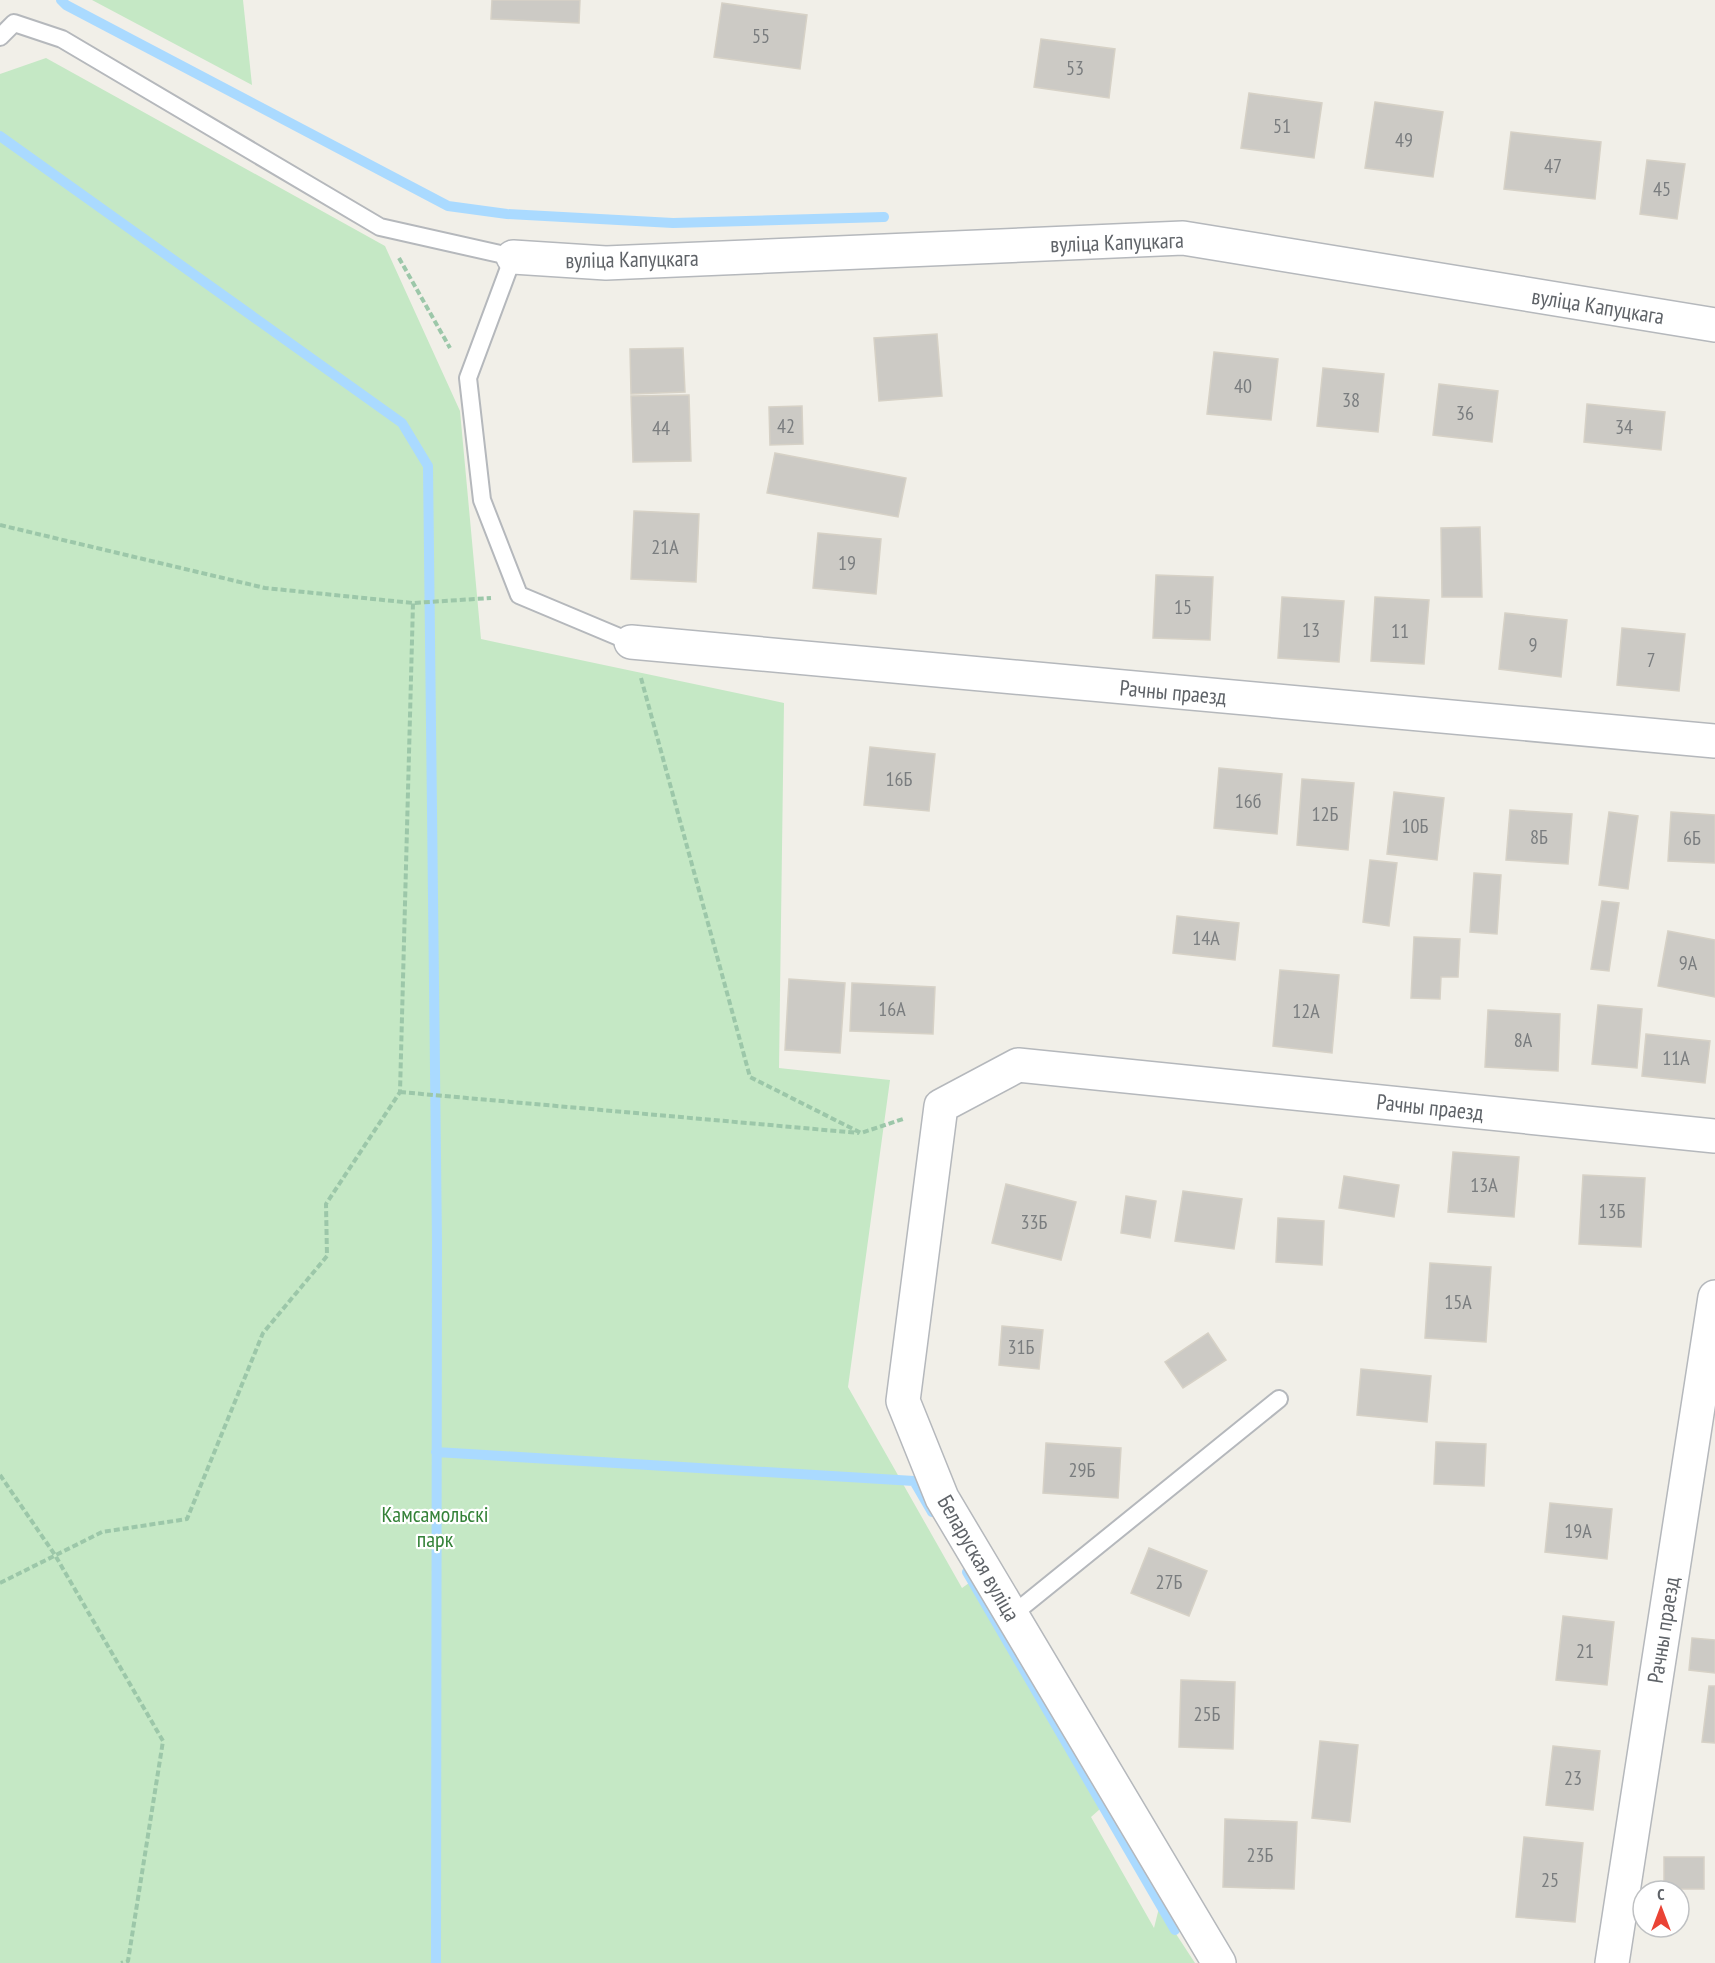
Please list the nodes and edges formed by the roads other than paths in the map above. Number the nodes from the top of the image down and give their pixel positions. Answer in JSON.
{"nodes":[{"id":1,"x":0,"y":37,"type":"edge"},
{"id":2,"x":513,"y":257,"type":"junction"},
{"id":3,"x":1715,"y":325,"type":"edge"},
{"id":4,"x":631,"y":642,"type":"joint"},
{"id":5,"x":1715,"y":741,"type":"edge"},
{"id":6,"x":941,"y":1107,"type":"joint"},
{"id":7,"x":1715,"y":1136,"type":"edge"},
{"id":8,"x":1715,"y":1297,"type":"edge"},
{"id":9,"x":1709,"y":1368,"type":"edge"},
{"id":10,"x":1279,"y":1399,"type":"dead end"},
{"id":11,"x":1012,"y":1615,"type":"junction"},
{"id":12,"x":1219,"y":1963,"type":"edge"},
{"id":13,"x":1612,"y":1963,"type":"edge"}],
"edges":[{"from":1,"to":2,"type":"lane"},
{"from":2,"to":3,"type":"street","name":"вуліца Капуцкага"},
{"from":2,"to":4,"type":"lane"},
{"from":4,"to":5,"type":"street","name":"Рачны праезд"},
{"from":6,"to":7,"type":"street","name":"Рачны праезд"},
{"from":6,"to":11,"type":"street","name":"Беларуская вуліца"},
{"from":8,"to":9,"type":"street","name":"Рачны праезд"},
{"from":9,"to":13,"type":"street","name":"Рачны праезд"},
{"from":10,"to":11,"type":"lane"},
{"from":11,"to":12,"type":"street","name":"Беларуская вуліца"}]}
